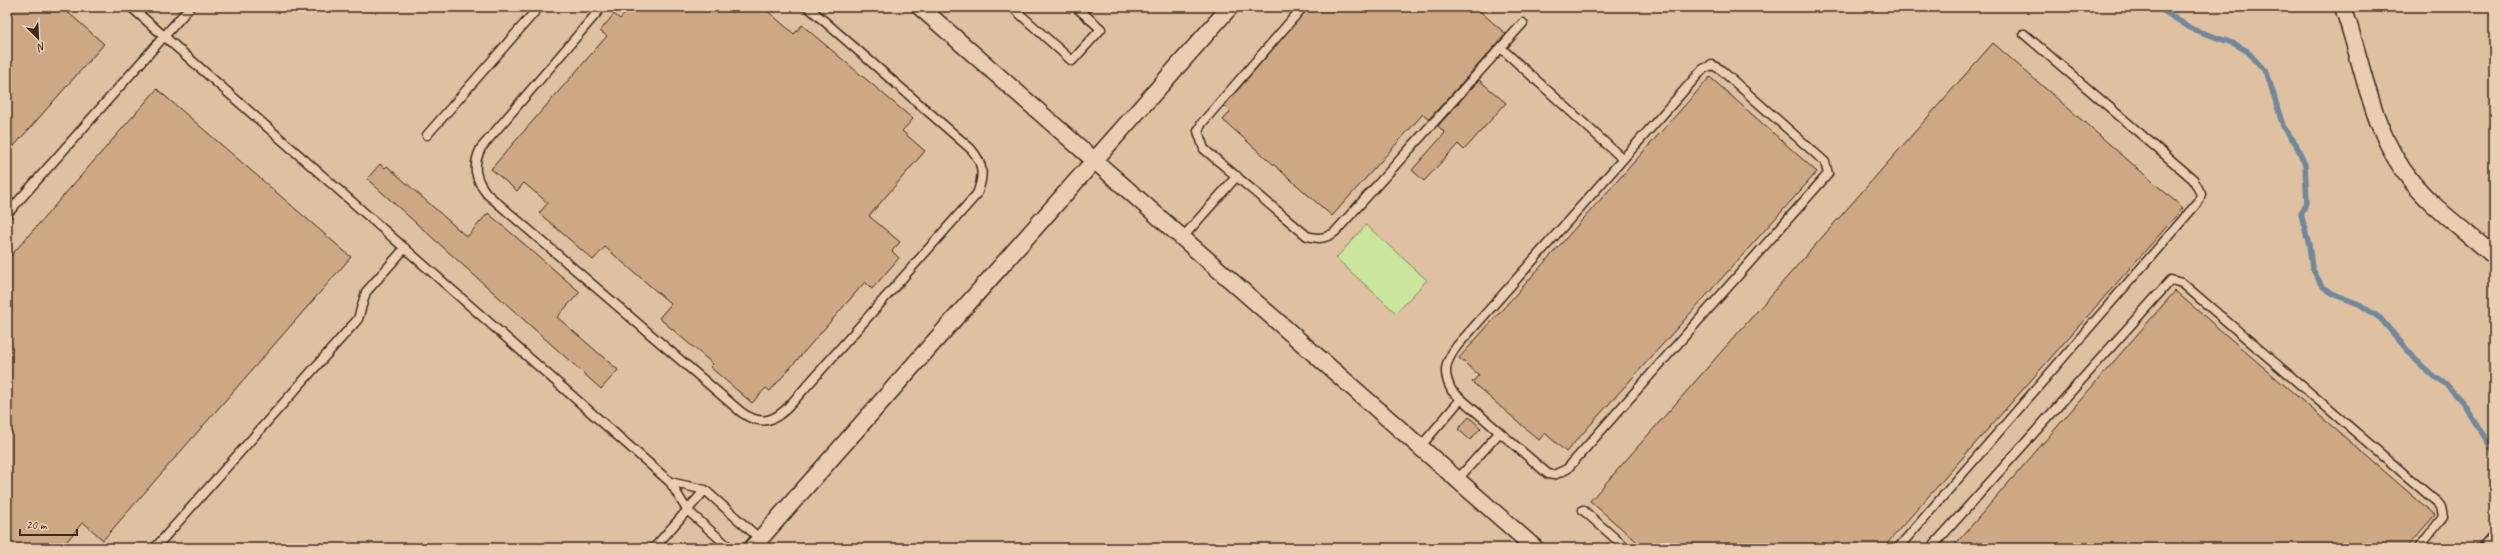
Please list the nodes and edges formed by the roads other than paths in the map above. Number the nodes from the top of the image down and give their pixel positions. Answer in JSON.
{"nodes":[{"id":1,"x":131,"y":7,"type":"edge"},
{"id":2,"x":190,"y":7,"type":"edge"},
{"id":3,"x":539,"y":7,"type":"edge"},
{"id":4,"x":602,"y":7,"type":"edge"},
{"id":5,"x":808,"y":7,"type":"edge"},
{"id":6,"x":920,"y":7,"type":"edge"},
{"id":7,"x":1012,"y":7,"type":"edge"},
{"id":8,"x":1076,"y":7,"type":"edge"},
{"id":9,"x":1230,"y":7,"type":"edge"},
{"id":10,"x":1303,"y":7,"type":"edge"},
{"id":11,"x":2343,"y":7,"type":"edge"},
{"id":12,"x":1523,"y":23,"type":"dead end"},
{"id":13,"x":2024,"y":34,"type":"dead end"},
{"id":14,"x":164,"y":36,"type":"junction"},
{"id":15,"x":1501,"y":48,"type":"junction"},
{"id":16,"x":427,"y":135,"type":"dead end"},
{"id":17,"x":1623,"y":159,"type":"junction"},
{"id":18,"x":1094,"y":160,"type":"junction"},
{"id":19,"x":1237,"y":176,"type":"junction"},
{"id":20,"x":7,"y":214,"type":"edge"},
{"id":21,"x":1183,"y":238,"type":"junction"},
{"id":22,"x":405,"y":248,"type":"junction"},
{"id":23,"x":2494,"y":256,"type":"edge"},
{"id":24,"x":1461,"y":400,"type":"junction"},
{"id":25,"x":1499,"y":433,"type":"junction"},
{"id":26,"x":1420,"y":447,"type":"junction"},
{"id":27,"x":1457,"y":480,"type":"junction"},
{"id":28,"x":670,"y":482,"type":"junction"},
{"id":29,"x":705,"y":490,"type":"junction"},
{"id":30,"x":687,"y":510,"type":"junction"},
{"id":31,"x":1583,"y":510,"type":"dead end"},
{"id":32,"x":756,"y":543,"type":"edge"},
{"id":33,"x":155,"y":548,"type":"edge"},
{"id":34,"x":654,"y":548,"type":"edge"},
{"id":35,"x":730,"y":548,"type":"edge"},
{"id":36,"x":1535,"y":548,"type":"edge"},
{"id":37,"x":1626,"y":548,"type":"edge"},
{"id":38,"x":1898,"y":548,"type":"edge"},
{"id":39,"x":1931,"y":548,"type":"edge"},
{"id":40,"x":2419,"y":548,"type":"edge"}],
"edges":[{"from":1,"to":14,"type":"lane"},
{"from":2,"to":14,"type":"lane"},
{"from":3,"to":16,"type":"lane"},
{"from":4,"to":5,"type":"lane"},
{"from":6,"to":18,"type":"street"},
{"from":7,"to":8,"type":"lane"},
{"from":9,"to":18,"type":"street"},
{"from":10,"to":19,"type":"lane"},
{"from":11,"to":23,"type":"street"},
{"from":12,"to":15,"type":"lane"},
{"from":13,"to":38,"type":"lane"},
{"from":14,"to":20,"type":"lane"},
{"from":14,"to":22,"type":"lane"},
{"from":15,"to":17,"type":"lane"},
{"from":15,"to":19,"type":"lane"},
{"from":17,"to":24,"type":"lane"},
{"from":17,"to":25,"type":"lane"},
{"from":18,"to":21,"type":"street"},
{"from":18,"to":32,"type":"street"},
{"from":19,"to":21,"type":"lane"},
{"from":21,"to":26,"type":"street"},
{"from":22,"to":28,"type":"lane"},
{"from":22,"to":33,"type":"lane"},
{"from":24,"to":25,"type":"lane"},
{"from":24,"to":26,"type":"lane"},
{"from":25,"to":27,"type":"lane"},
{"from":26,"to":27,"type":"street"},
{"from":27,"to":36,"type":"street"},
{"from":28,"to":29,"type":"lane"},
{"from":28,"to":30,"type":"lane"},
{"from":29,"to":30,"type":"lane"},
{"from":29,"to":32,"type":"lane"},
{"from":30,"to":34,"type":"lane"},
{"from":30,"to":35,"type":"lane"},
{"from":31,"to":37,"type":"lane"},
{"from":39,"to":40,"type":"lane"}]}
